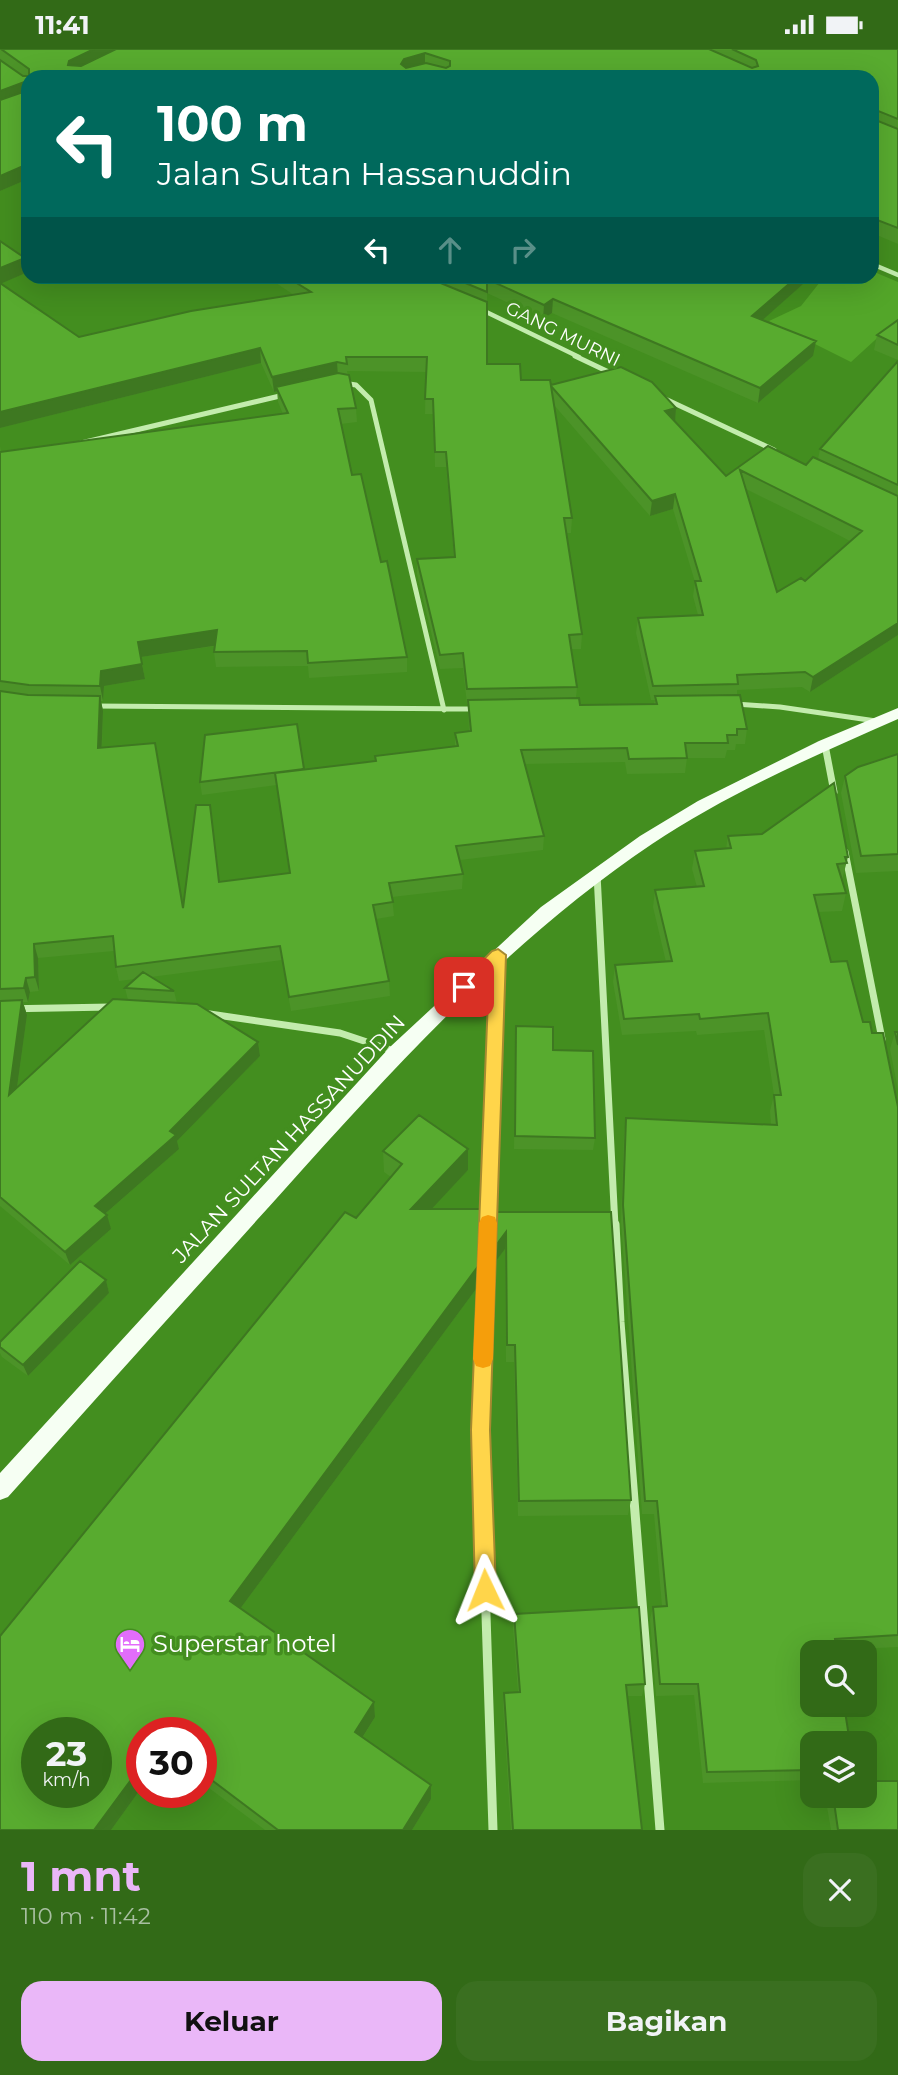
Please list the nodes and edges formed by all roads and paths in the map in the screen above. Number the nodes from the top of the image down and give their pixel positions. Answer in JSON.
{"nodes":[{"id":1,"x":879,"y":267,"type":"edge"},
{"id":2,"x":898,"y":275,"type":"edge"},
{"id":3,"x":466,"y":304,"type":"edge"},
{"id":4,"x":625,"y":380,"type":"edge"},
{"id":5,"x":339,"y":382,"type":"edge"},
{"id":6,"x":650,"y":391,"type":"edge"},
{"id":7,"x":298,"y":392,"type":"edge"},
{"id":8,"x":68,"y":446,"type":"edge"},
{"id":9,"x":783,"y":454,"type":"edge"},
{"id":10,"x":732,"y":704,"type":"edge"},
{"id":11,"x":87,"y":706,"type":"edge"},
{"id":12,"x":485,"y":709,"type":"edge"},
{"id":13,"x":444,"y":710,"type":"junction"},
{"id":14,"x":898,"y":713,"type":"edge"},
{"id":15,"x":878,"y":721,"type":"junction"},
{"id":16,"x":825,"y":745,"type":"junction"},
{"id":17,"x":835,"y":799,"type":"edge"},
{"id":18,"x":843,"y":840,"type":"edge"},
{"id":19,"x":597,"y":873,"type":"junction"},
{"id":20,"x":498,"y":955,"type":"junction"},
{"id":21,"x":125,"y":1008,"type":"edge"},
{"id":22,"x":0,"y":1009,"type":"edge"},
{"id":23,"x":198,"y":1012,"type":"edge"},
{"id":24,"x":882,"y":1042,"type":"edge"},
{"id":25,"x":397,"y":1052,"type":"junction"},
{"id":26,"x":0,"y":1489,"type":"edge"},
{"id":27,"x":493,"y":1830,"type":"edge"},
{"id":28,"x":660,"y":1830,"type":"edge"}],
"edges":[{"from":1,"to":2,"type":"street"},
{"from":3,"to":4,"type":"street","name":"GANG MURNI"},
{"from":5,"to":13,"type":"street"},
{"from":6,"to":9,"type":"street"},
{"from":7,"to":8,"type":"street"},
{"from":10,"to":15,"type":"street"},
{"from":11,"to":13,"type":"street"},
{"from":12,"to":13,"type":"street"},
{"from":14,"to":15,"type":"main road","name":"JALAN SULTAN HASSANUDDIN"},
{"from":15,"to":16,"type":"main road","name":"JALAN SULTAN HASSANUDDIN"},
{"from":16,"to":17,"type":"street"},
{"from":16,"to":19,"type":"main road","name":"JALAN SULTAN HASSANUDDIN"},
{"from":18,"to":24,"type":"street"},
{"from":19,"to":20,"type":"main road","name":"JALAN SULTAN HASSANUDDIN"},
{"from":19,"to":28,"type":"street"},
{"from":20,"to":25,"type":"main road","name":"JALAN SULTAN HASSANUDDIN"},
{"from":20,"to":27,"type":"street"},
{"from":21,"to":22,"type":"street"},
{"from":23,"to":25,"type":"street"},
{"from":25,"to":26,"type":"main road","name":"JALAN SULTAN HASSANUDDIN"}]}
